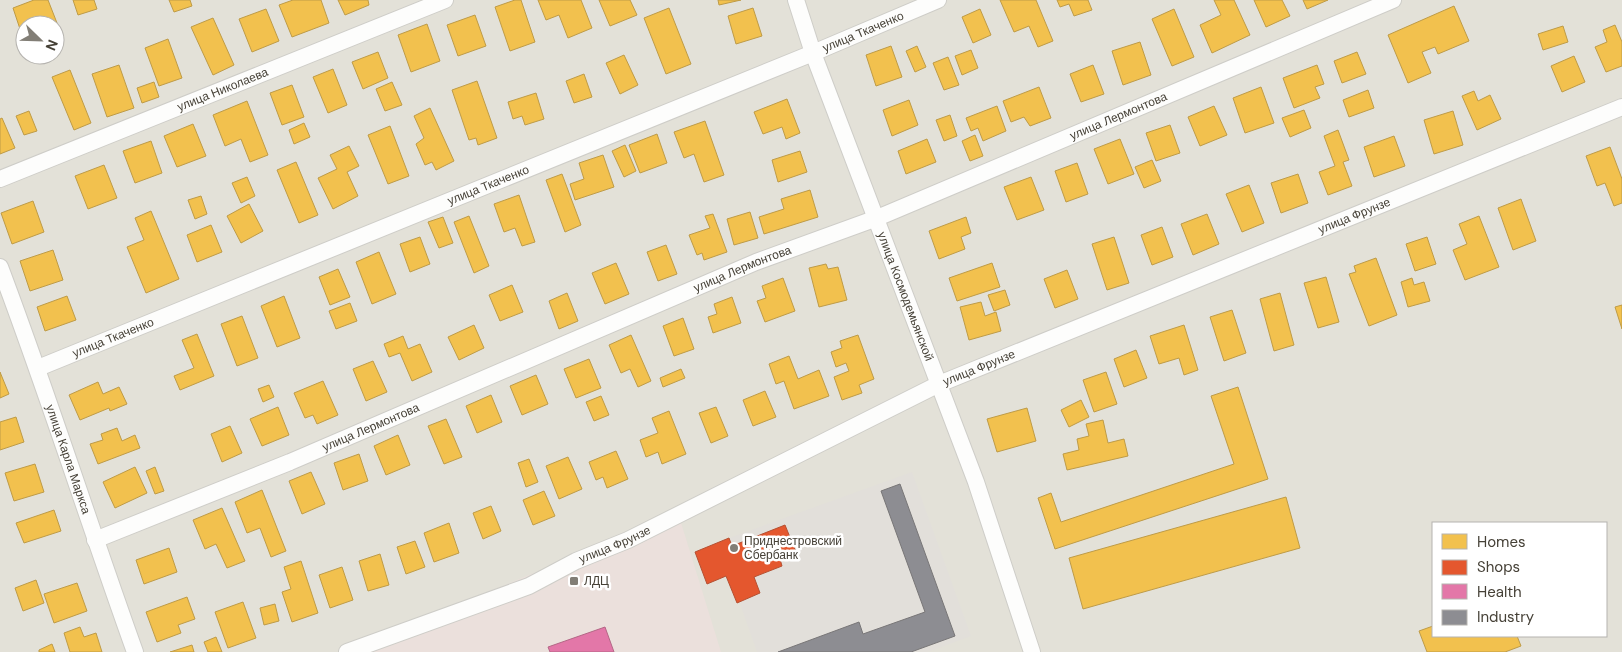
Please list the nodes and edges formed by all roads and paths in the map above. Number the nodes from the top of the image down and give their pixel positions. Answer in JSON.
{"nodes":[{"id":1,"x":445,"y":0,"type":"edge"},
{"id":2,"x":796,"y":0,"type":"edge"},
{"id":3,"x":938,"y":0,"type":"edge"},
{"id":4,"x":1393,"y":0,"type":"edge"},
{"id":5,"x":813,"y":53,"type":"junction"},
{"id":6,"x":1622,"y":108,"type":"edge"},
{"id":7,"x":0,"y":179,"type":"edge"},
{"id":8,"x":877,"y":218,"type":"junction"},
{"id":9,"x":0,"y":267,"type":"edge"},
{"id":10,"x":38,"y":368,"type":"junction"},
{"id":11,"x":939,"y":384,"type":"junction"},
{"id":12,"x":95,"y":540,"type":"junction"},
{"id":13,"x":136,"y":652,"type":"edge"},
{"id":14,"x":348,"y":652,"type":"edge"},
{"id":15,"x":1032,"y":652,"type":"edge"}],
"edges":[{"from":1,"to":7,"type":"street","name":"улица Николаева"},
{"from":2,"to":5,"type":"street","name":"улица Космодемьянской"},
{"from":3,"to":5,"type":"street","name":"улица Ткаченко"},
{"from":4,"to":8,"type":"street","name":"улица Лермонтова"},
{"from":5,"to":8,"type":"street","name":"улица Космодемьянской"},
{"from":5,"to":10,"type":"street","name":"улица Ткаченко"},
{"from":6,"to":11,"type":"street","name":"улица Фрунзе"},
{"from":8,"to":11,"type":"street","name":"улица Космодемьянской"},
{"from":8,"to":12,"type":"street","name":"улица Лермонтова"},
{"from":9,"to":10,"type":"street","name":"улица Карла Маркса"},
{"from":10,"to":12,"type":"street","name":"улица Карла Маркса"},
{"from":11,"to":14,"type":"street","name":"улица Фрунзе"},
{"from":11,"to":15,"type":"street","name":"улица Космодемьянской"},
{"from":12,"to":13,"type":"street","name":"улица Карла Маркса"}]}
